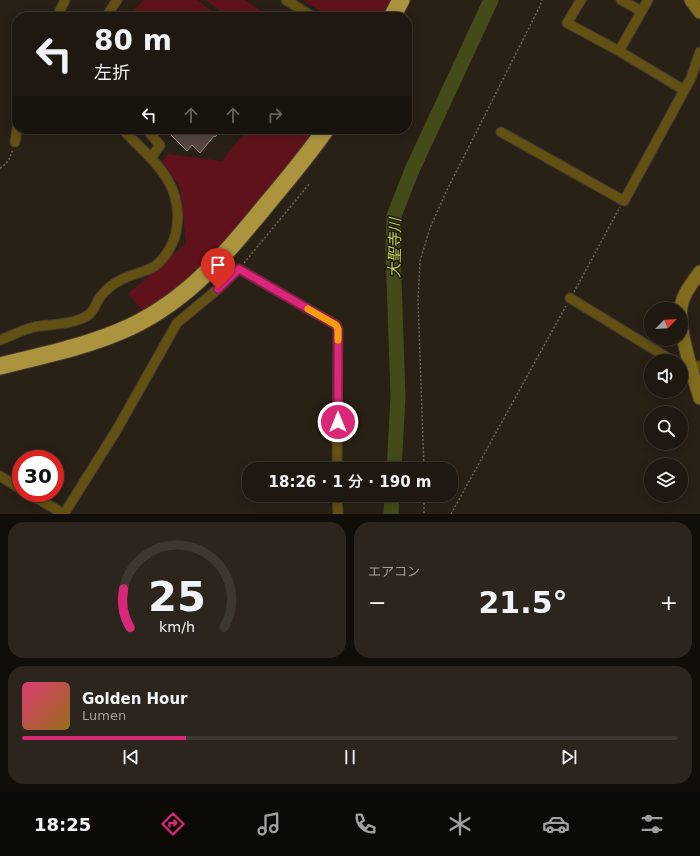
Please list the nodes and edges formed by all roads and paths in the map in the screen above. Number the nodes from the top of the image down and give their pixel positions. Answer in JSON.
{"nodes":[{"id":1,"x":65,"y":0,"type":"edge"},
{"id":2,"x":117,"y":0,"type":"edge"},
{"id":3,"x":286,"y":0,"type":"edge"},
{"id":4,"x":401,"y":0,"type":"edge"},
{"id":5,"x":542,"y":0,"type":"edge"},
{"id":6,"x":581,"y":0,"type":"edge"},
{"id":7,"x":621,"y":0,"type":"edge"},
{"id":8,"x":648,"y":0,"type":"edge"},
{"id":9,"x":641,"y":11,"type":"junction"},
{"id":10,"x":60,"y":12,"type":"edge"},
{"id":11,"x":109,"y":12,"type":"edge"},
{"id":12,"x":305,"y":12,"type":"edge"},
{"id":13,"x":395,"y":12,"type":"edge"},
{"id":14,"x":619,"y":51,"type":"junction"},
{"id":15,"x":700,"y":52,"type":"edge"},
{"id":16,"x":684,"y":90,"type":"junction"},
{"id":17,"x":501,"y":132,"type":"dead end"},
{"id":18,"x":16,"y":134,"type":"edge"},
{"id":19,"x":127,"y":134,"type":"edge"},
{"id":20,"x":150,"y":134,"type":"edge"},
{"id":21,"x":322,"y":134,"type":"edge"},
{"id":22,"x":15,"y":142,"type":"joint"},
{"id":23,"x":151,"y":158,"type":"junction"},
{"id":24,"x":0,"y":168,"type":"edge"},
{"id":25,"x":310,"y":183,"type":"dead end"},
{"id":26,"x":624,"y":201,"type":"junction"},
{"id":27,"x":239,"y":269,"type":"junction"},
{"id":28,"x":700,"y":272,"type":"edge"},
{"id":29,"x":570,"y":298,"type":"junction"},
{"id":30,"x":0,"y":340,"type":"edge"},
{"id":31,"x":662,"y":354,"type":"edge"},
{"id":32,"x":0,"y":366,"type":"edge"},
{"id":33,"x":691,"y":366,"type":"edge"},
{"id":34,"x":700,"y":398,"type":"edge"},
{"id":35,"x":337,"y":462,"type":"edge"},
{"id":36,"x":424,"y":462,"type":"edge"},
{"id":37,"x":0,"y":476,"type":"edge"},
{"id":38,"x":12,"y":483,"type":"edge"},
{"id":39,"x":43,"y":502,"type":"edge"},
{"id":40,"x":337,"y":502,"type":"edge"},
{"id":41,"x":424,"y":502,"type":"edge"},
{"id":42,"x":61,"y":513,"type":"edge"},
{"id":43,"x":338,"y":514,"type":"edge"},
{"id":44,"x":424,"y":514,"type":"edge"},
{"id":45,"x":451,"y":514,"type":"edge"}],
"edges":[{"from":1,"to":10,"type":"street"},
{"from":2,"to":11,"type":"street"},
{"from":3,"to":12,"type":"street"},
{"from":4,"to":13,"type":"highway"},
{"from":5,"to":36,"type":"path"},
{"from":6,"to":14,"type":"street"},
{"from":7,"to":9,"type":"street"},
{"from":8,"to":9,"type":"street"},
{"from":9,"to":14,"type":"street"},
{"from":14,"to":16,"type":"street"},
{"from":15,"to":16,"type":"street"},
{"from":16,"to":26,"type":"street"},
{"from":17,"to":26,"type":"street"},
{"from":18,"to":22,"type":"street"},
{"from":19,"to":23,"type":"street"},
{"from":20,"to":23,"type":"street"},
{"from":21,"to":32,"type":"highway"},
{"from":22,"to":24,"type":"path"},
{"from":23,"to":30,"type":"street"},
{"from":25,"to":27,"type":"path"},
{"from":26,"to":29,"type":"path"},
{"from":27,"to":35,"type":"street"},
{"from":27,"to":42,"type":"street"},
{"from":28,"to":33,"type":"street"},
{"from":29,"to":31,"type":"street"},
{"from":29,"to":45,"type":"path"},
{"from":33,"to":34,"type":"street"},
{"from":37,"to":38,"type":"street"},
{"from":39,"to":42,"type":"street"},
{"from":40,"to":43,"type":"street"},
{"from":41,"to":44,"type":"path"}]}
